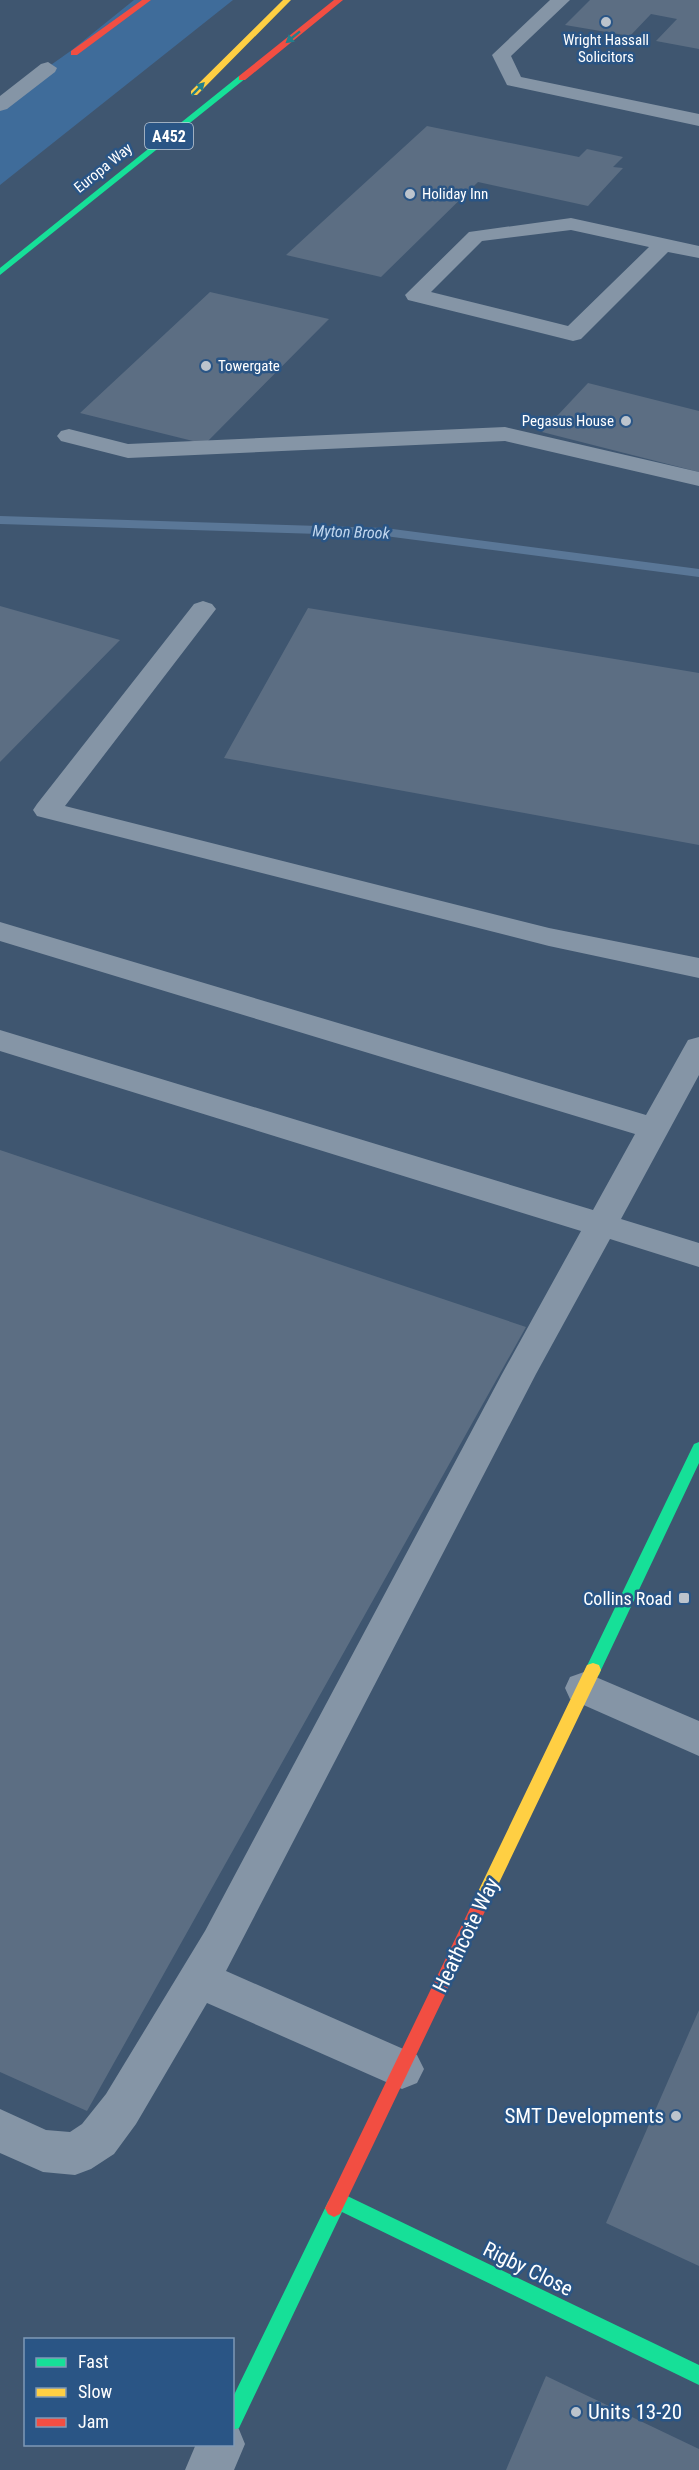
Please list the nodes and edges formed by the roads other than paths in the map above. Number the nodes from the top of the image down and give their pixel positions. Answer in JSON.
{"nodes":[{"id":1,"x":147,"y":0,"type":"edge"},
{"id":2,"x":287,"y":0,"type":"edge"},
{"id":3,"x":339,"y":0,"type":"edge"},
{"id":4,"x":561,"y":0,"type":"edge"},
{"id":5,"x":74,"y":53,"type":"dead end"},
{"id":6,"x":48,"y":68,"type":"dead end"},
{"id":7,"x":186,"y":101,"type":"dead end"},
{"id":8,"x":0,"y":105,"type":"edge"},
{"id":9,"x":169,"y":117,"type":"dead end"},
{"id":10,"x":699,"y":120,"type":"edge"},
{"id":11,"x":664,"y":244,"type":"junction"},
{"id":12,"x":699,"y":252,"type":"edge"},
{"id":13,"x":0,"y":271,"type":"edge"},
{"id":14,"x":69,"y":436,"type":"dead end"},
{"id":15,"x":699,"y":479,"type":"edge"},
{"id":16,"x":203,"y":609,"type":"dead end"},
{"id":17,"x":0,"y":931,"type":"edge"},
{"id":18,"x":699,"y":969,"type":"edge"},
{"id":19,"x":0,"y":1040,"type":"edge"},
{"id":20,"x":699,"y":1047,"type":"edge"},
{"id":21,"x":654,"y":1128,"type":"junction"},
{"id":22,"x":599,"y":1227,"type":"junction"},
{"id":23,"x":699,"y":1256,"type":"edge"},
{"id":24,"x":699,"y":1448,"type":"edge"},
{"id":25,"x":584,"y":1688,"type":"junction"},
{"id":26,"x":699,"y":1739,"type":"edge"},
{"id":27,"x":198,"y":1979,"type":"junction"},
{"id":28,"x":402,"y":2069,"type":"junction"},
{"id":29,"x":0,"y":2130,"type":"edge"},
{"id":30,"x":339,"y":2201,"type":"junction"},
{"id":31,"x":699,"y":2375,"type":"edge"},
{"id":32,"x":234,"y":2417,"type":"edge"},
{"id":33,"x":220,"y":2446,"type":"edge"},
{"id":34,"x":208,"y":2470,"type":"edge"}],
"edges":[{"from":1,"to":5,"type":"main road"},
{"from":7,"to":2,"type":"main road","number":"A452","one_way":true},
{"from":3,"to":13,"type":"main road","name":"Europa Way","number":"A452","one_way":true},
{"from":4,"to":10,"type":"street"},
{"from":6,"to":8,"type":"street"},
{"from":9,"to":13,"type":"main road","name":"Europa Way","number":"A452"},
{"from":11,"to":11,"type":"street"},
{"from":11,"to":12,"type":"street"},
{"from":14,"to":15,"type":"street"},
{"from":16,"to":18,"type":"street"},
{"from":17,"to":21,"type":"street"},
{"from":19,"to":22,"type":"street"},
{"from":20,"to":21,"type":"street"},
{"from":21,"to":22,"type":"street"},
{"from":22,"to":23,"type":"street"},
{"from":22,"to":27,"type":"street"},
{"from":24,"to":25,"type":"main road","name":"Heathcote Way"},
{"from":25,"to":26,"type":"street"},
{"from":25,"to":28,"type":"main road","name":"Heathcote Way"},
{"from":27,"to":28,"type":"street"},
{"from":27,"to":29,"type":"street"},
{"from":28,"to":30,"type":"main road","name":"Heathcote Way"},
{"from":30,"to":31,"type":"main road","name":"Rigby Close"},
{"from":30,"to":32,"type":"main road","name":"Heathcote Way"},
{"from":33,"to":34,"type":"street"}]}
